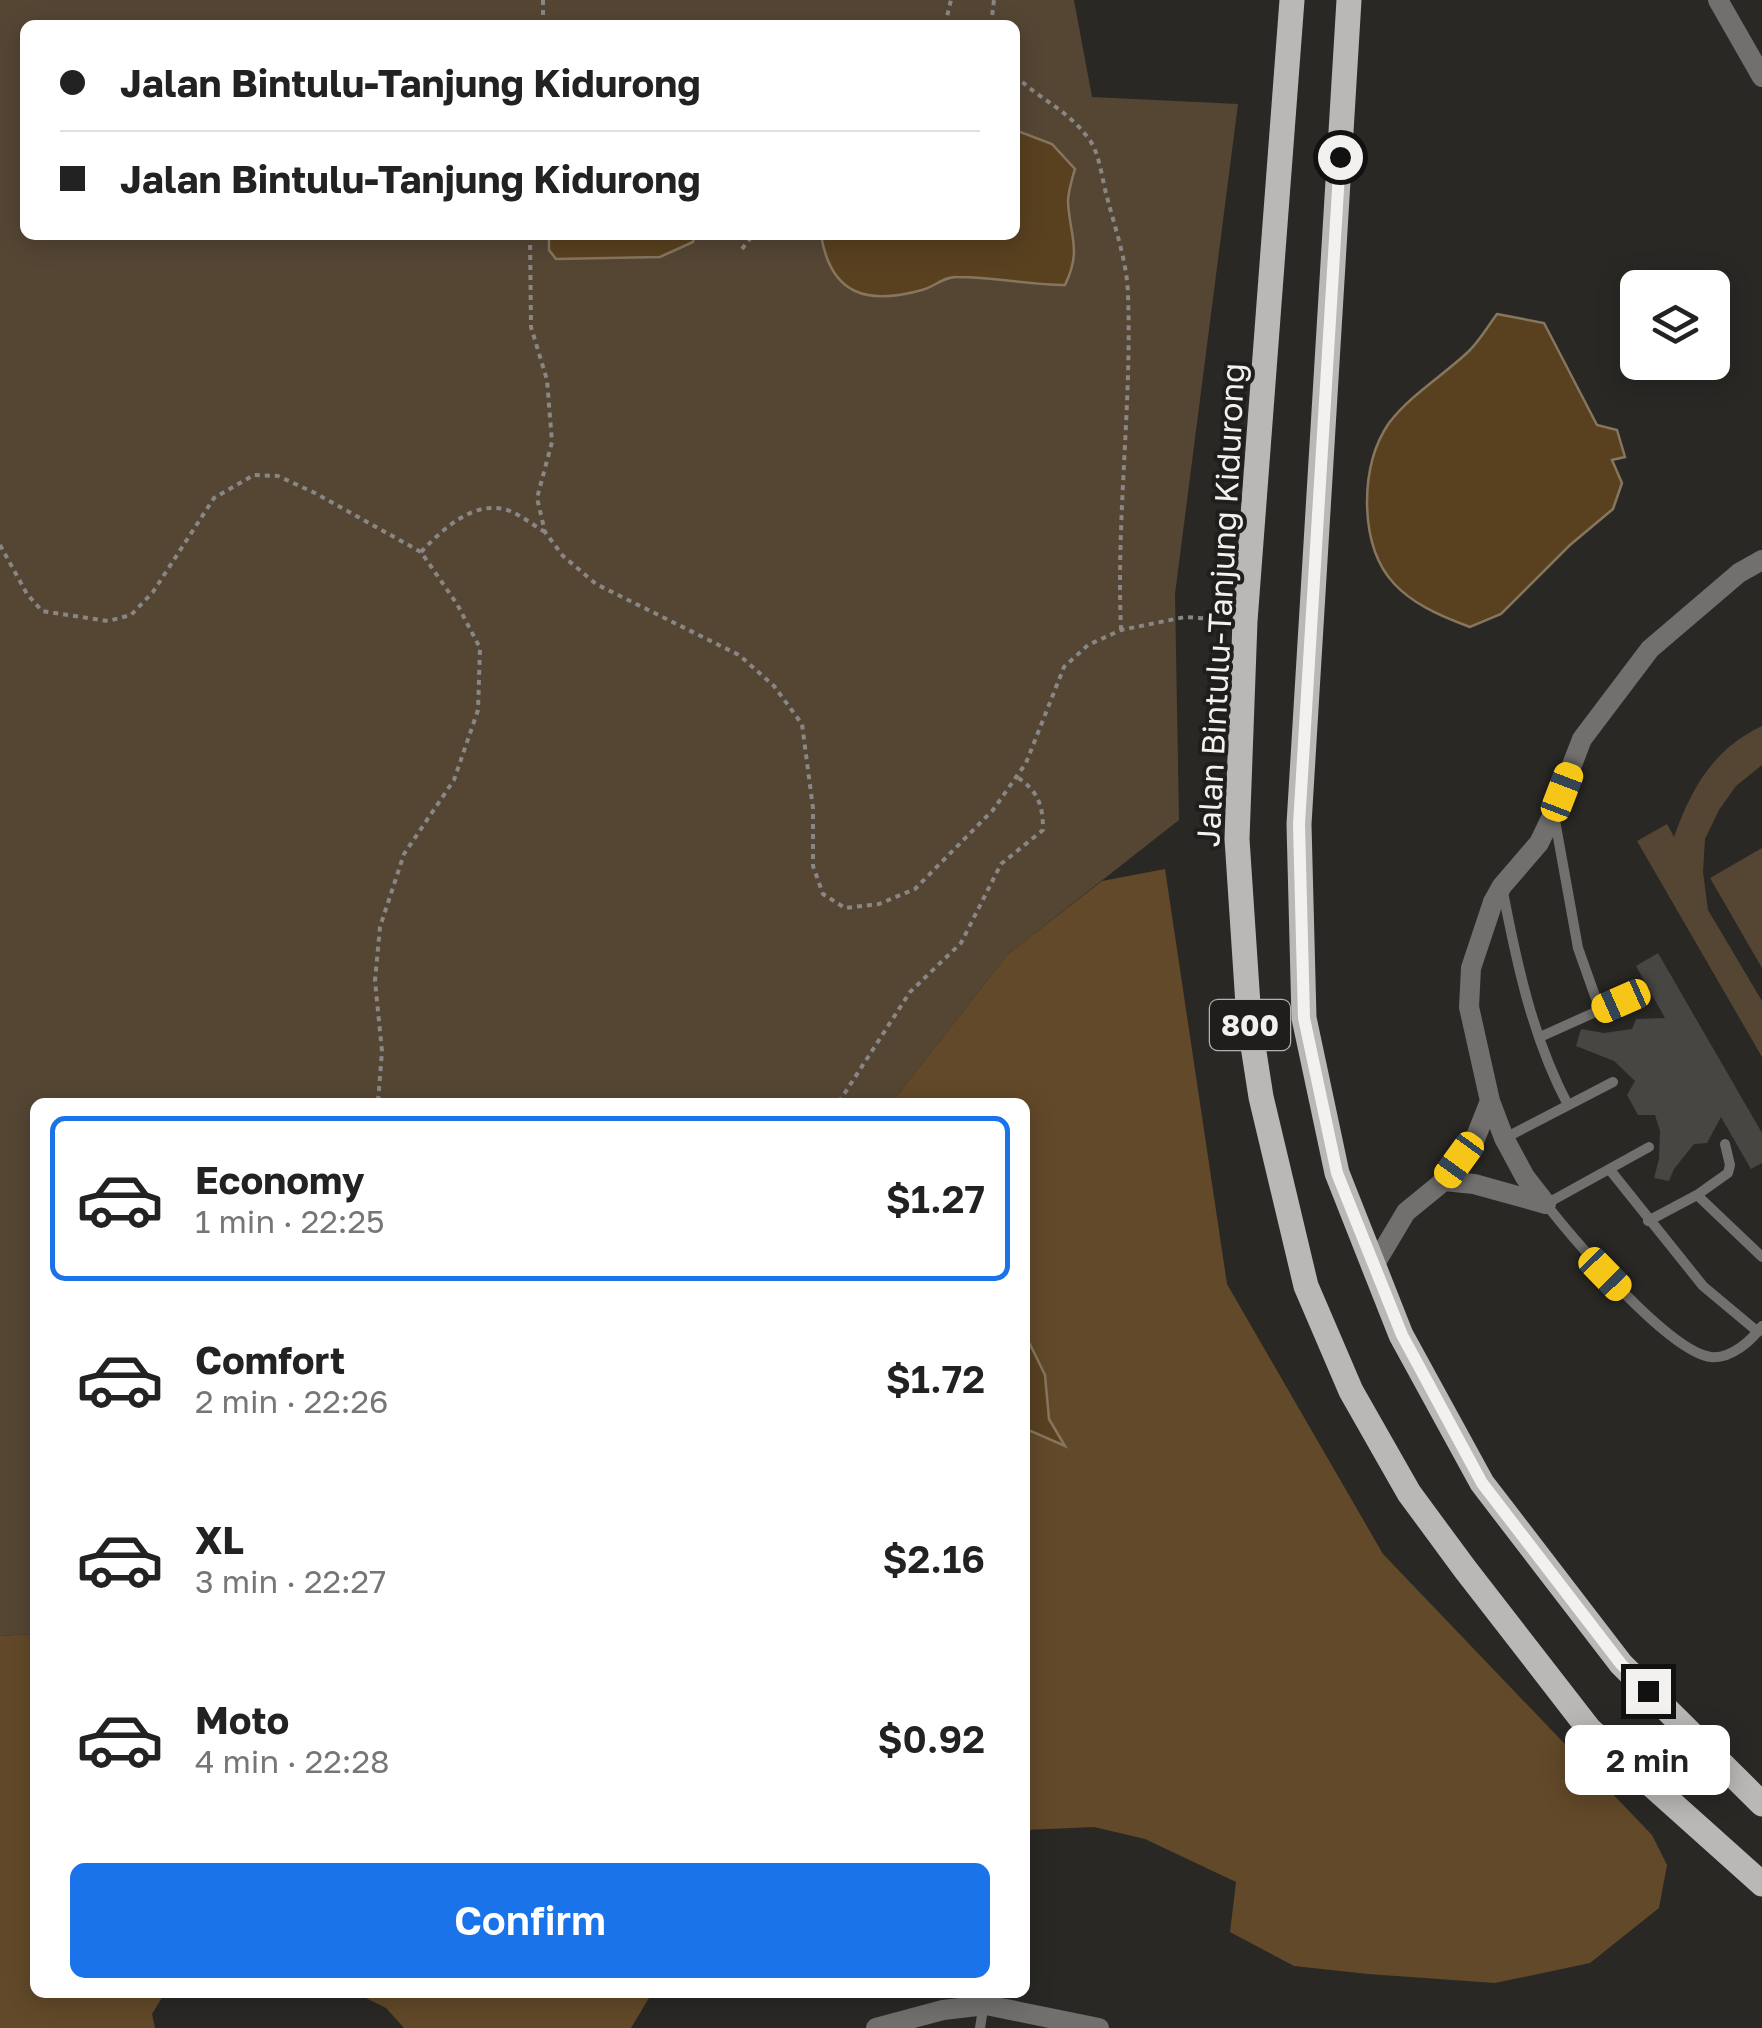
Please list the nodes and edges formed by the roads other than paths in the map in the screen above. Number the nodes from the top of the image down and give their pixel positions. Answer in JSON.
{"nodes":[{"id":1,"x":1292,"y":0,"type":"edge"},
{"id":2,"x":1349,"y":0,"type":"edge"},
{"id":3,"x":1718,"y":0,"type":"edge"},
{"id":4,"x":1762,"y":77,"type":"edge"},
{"id":5,"x":1762,"y":560,"type":"edge"},
{"id":6,"x":1554,"y":814,"type":"junction"},
{"id":7,"x":1502,"y":886,"type":"junction"},
{"id":8,"x":1642,"y":991,"type":"dead end"},
{"id":9,"x":1600,"y":1010,"type":"junction"},
{"id":10,"x":1540,"y":1037,"type":"junction"},
{"id":11,"x":1612,"y":1082,"type":"dead end"},
{"id":12,"x":1490,"y":1100,"type":"junction"},
{"id":13,"x":1568,"y":1105,"type":"junction"},
{"id":14,"x":1504,"y":1138,"type":"junction"},
{"id":15,"x":1725,"y":1144,"type":"dead end"},
{"id":16,"x":1649,"y":1148,"type":"dead end"},
{"id":17,"x":1610,"y":1170,"type":"junction"},
{"id":18,"x":1444,"y":1181,"type":"junction"},
{"id":19,"x":1697,"y":1194,"type":"junction"},
{"id":20,"x":1546,"y":1204,"type":"junction"},
{"id":21,"x":1648,"y":1221,"type":"junction"},
{"id":22,"x":1762,"y":1257,"type":"edge"},
{"id":23,"x":1375,"y":1264,"type":"junction"},
{"id":24,"x":1760,"y":1329,"type":"edge"},
{"id":25,"x":1762,"y":1804,"type":"edge"},
{"id":26,"x":1762,"y":1884,"type":"edge"},
{"id":27,"x":982,"y":2015,"type":"dead end"},
{"id":28,"x":1047,"y":2024,"type":"edge"},
{"id":29,"x":876,"y":2028,"type":"edge"},
{"id":30,"x":980,"y":2028,"type":"edge"},
{"id":31,"x":1099,"y":2028,"type":"edge"}],
"edges":[{"from":1,"to":26,"type":"main road","name":"Jalan Bintulu-Tanjung Kidurong","number":"800"},
{"from":2,"to":23,"type":"main road","number":"800"},
{"from":3,"to":4,"type":"street"},
{"from":5,"to":6,"type":"street"},
{"from":6,"to":7,"type":"street"},
{"from":6,"to":9,"type":"lane"},
{"from":7,"to":10,"type":"lane"},
{"from":7,"to":12,"type":"street"},
{"from":8,"to":9,"type":"lane"},
{"from":9,"to":10,"type":"lane"},
{"from":10,"to":13,"type":"lane"},
{"from":11,"to":13,"type":"lane"},
{"from":12,"to":14,"type":"street"},
{"from":12,"to":18,"type":"street"},
{"from":13,"to":14,"type":"lane"},
{"from":14,"to":20,"type":"street"},
{"from":15,"to":19,"type":"lane"},
{"from":16,"to":17,"type":"lane"},
{"from":17,"to":20,"type":"lane"},
{"from":17,"to":21,"type":"lane"},
{"from":18,"to":20,"type":"street"},
{"from":18,"to":23,"type":"street"},
{"from":19,"to":21,"type":"lane"},
{"from":19,"to":22,"type":"lane"},
{"from":20,"to":24,"type":"lane"},
{"from":21,"to":24,"type":"lane"},
{"from":23,"to":25,"type":"main road","number":"800"},
{"from":27,"to":30,"type":"lane"},
{"from":28,"to":29,"type":"street"},
{"from":28,"to":31,"type":"street"}]}
